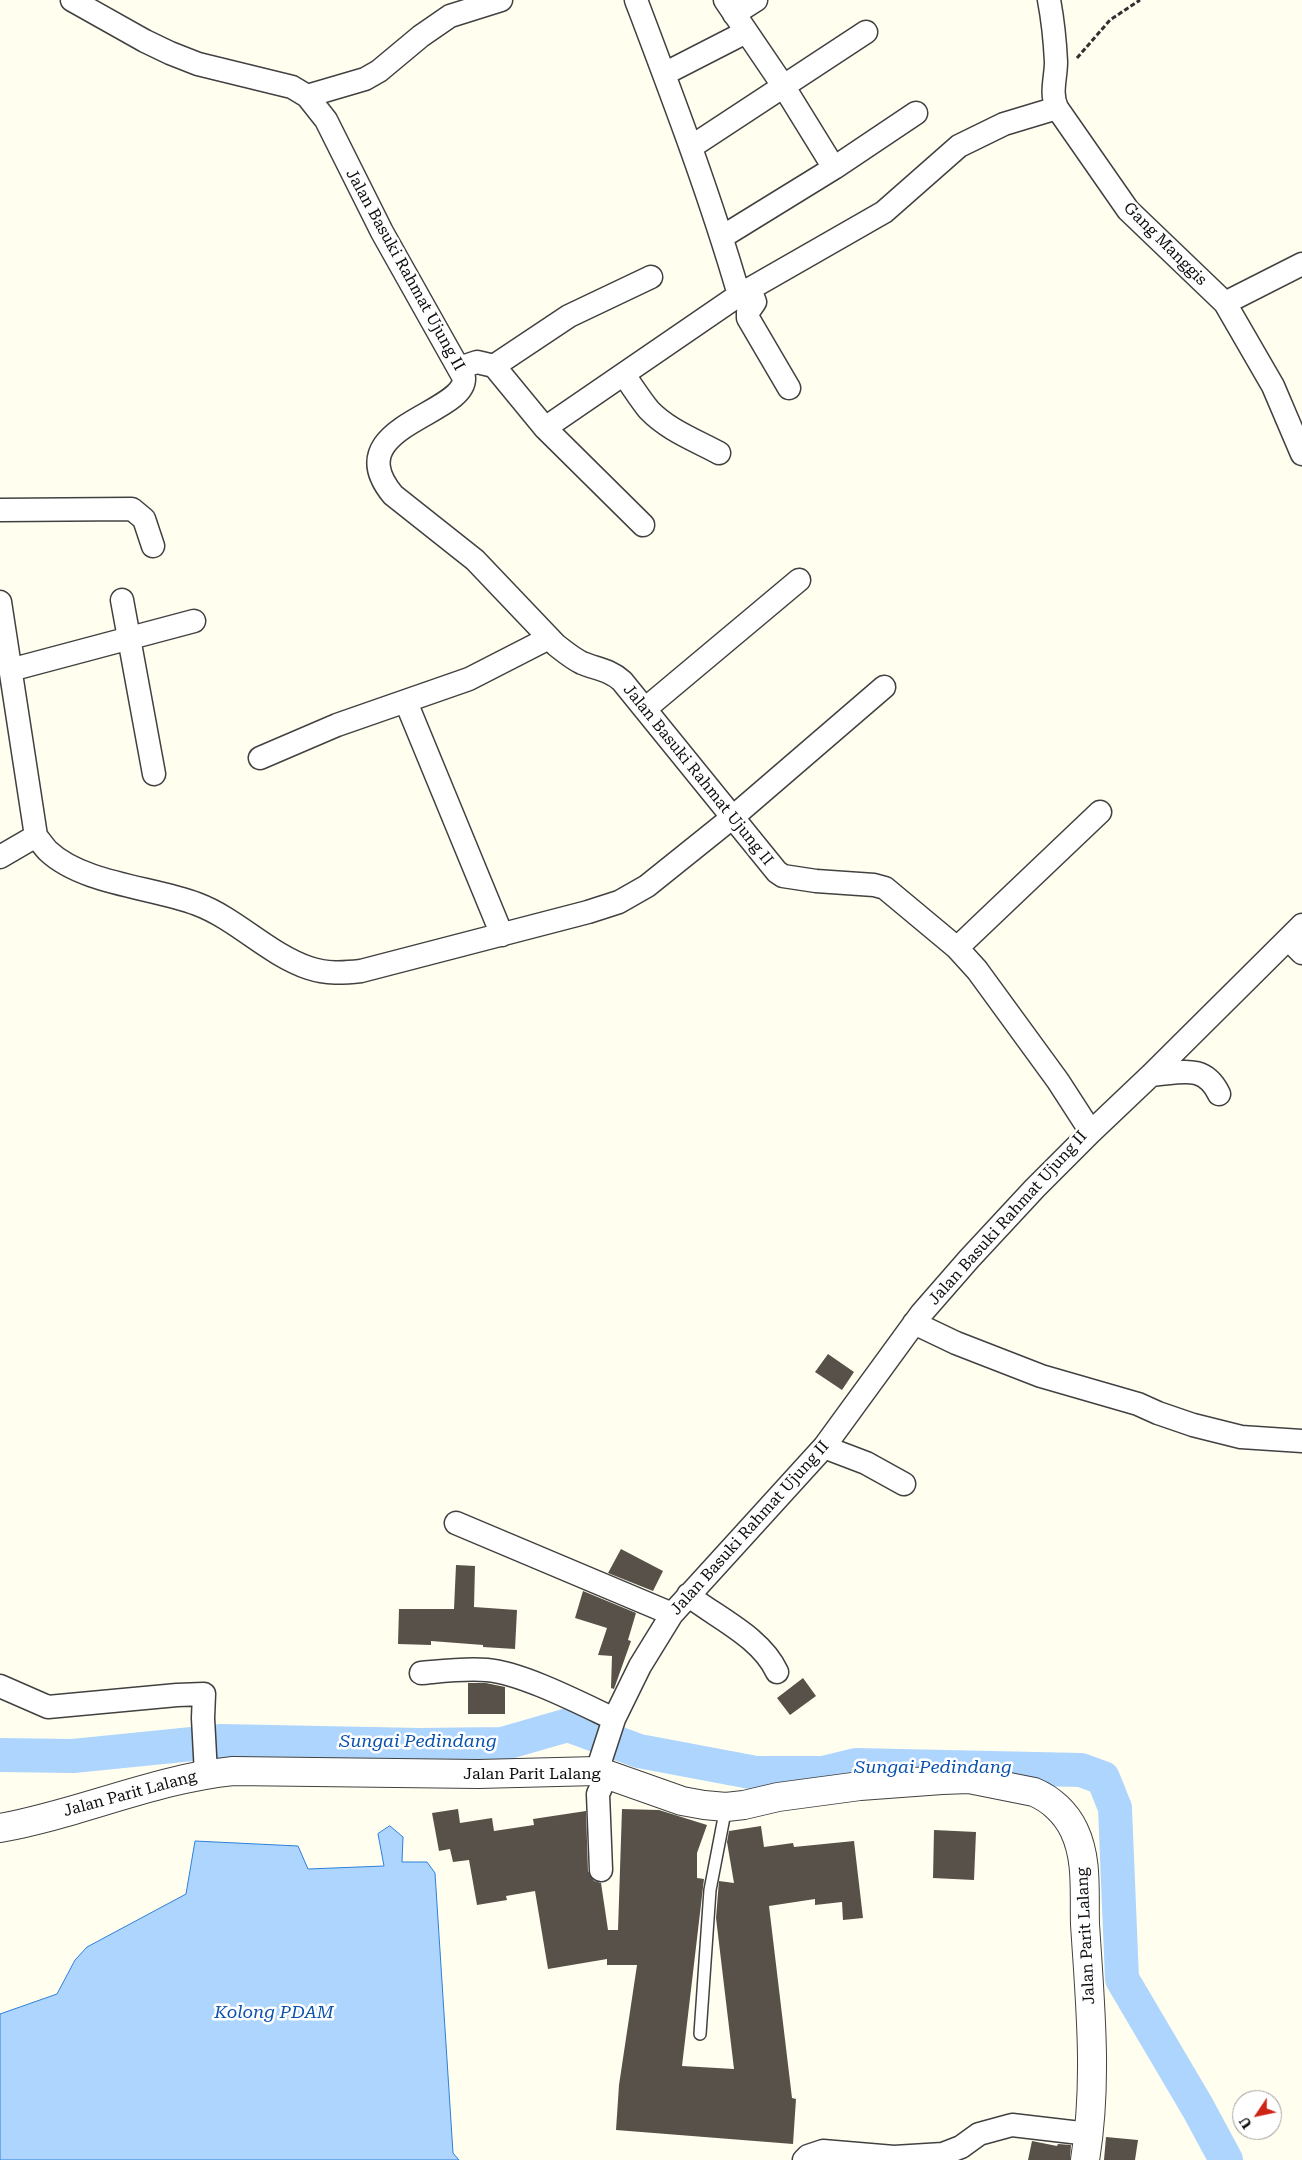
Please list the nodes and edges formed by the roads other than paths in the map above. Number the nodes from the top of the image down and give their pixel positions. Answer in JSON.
{"nodes":[{"id":1,"x":72,"y":0,"type":"edge"},
{"id":2,"x":501,"y":0,"type":"edge"},
{"id":3,"x":636,"y":0,"type":"edge"},
{"id":4,"x":756,"y":0,"type":"edge"},
{"id":5,"x":1049,"y":0,"type":"edge"},
{"id":6,"x":735,"y":15,"type":"edge"},
{"id":7,"x":866,"y":32,"type":"dead end"},
{"id":8,"x":664,"y":74,"type":"junction"},
{"id":9,"x":784,"y":87,"type":"junction"},
{"id":10,"x":307,"y":96,"type":"junction"},
{"id":11,"x":1057,"y":108,"type":"junction"},
{"id":12,"x":916,"y":112,"type":"dead end"},
{"id":13,"x":691,"y":147,"type":"junction"},
{"id":14,"x":834,"y":168,"type":"junction"},
{"id":15,"x":722,"y":237,"type":"junction"},
{"id":16,"x":1302,"y":264,"type":"edge"},
{"id":17,"x":651,"y":277,"type":"dead end"},
{"id":18,"x":744,"y":292,"type":"junction"},
{"id":19,"x":1225,"y":303,"type":"junction"},
{"id":20,"x":494,"y":366,"type":"junction"},
{"id":21,"x":459,"y":368,"type":"junction"},
{"id":22,"x":624,"y":375,"type":"junction"},
{"id":23,"x":789,"y":388,"type":"dead end"},
{"id":24,"x":545,"y":428,"type":"junction"},
{"id":25,"x":719,"y":453,"type":"dead end"},
{"id":26,"x":1302,"y":454,"type":"edge"},
{"id":27,"x":0,"y":510,"type":"edge"},
{"id":28,"x":644,"y":525,"type":"dead end"},
{"id":29,"x":153,"y":546,"type":"dead end"},
{"id":30,"x":799,"y":580,"type":"dead end"},
{"id":31,"x":122,"y":600,"type":"dead end"},
{"id":32,"x":0,"y":602,"type":"edge"},
{"id":33,"x":194,"y":622,"type":"dead end"},
{"id":34,"x":549,"y":638,"type":"junction"},
{"id":35,"x":128,"y":639,"type":"junction"},
{"id":36,"x":10,"y":670,"type":"junction"},
{"id":37,"x":884,"y":687,"type":"dead end"},
{"id":38,"x":406,"y":702,"type":"junction"},
{"id":39,"x":645,"y":709,"type":"junction"},
{"id":40,"x":260,"y":758,"type":"dead end"},
{"id":41,"x":154,"y":774,"type":"dead end"},
{"id":42,"x":1100,"y":812,"type":"dead end"},
{"id":43,"x":733,"y":817,"type":"junction"},
{"id":44,"x":36,"y":836,"type":"junction"},
{"id":45,"x":0,"y":857,"type":"edge"},
{"id":46,"x":502,"y":935,"type":"junction"},
{"id":47,"x":1297,"y":939,"type":"edge"},
{"id":48,"x":957,"y":948,"type":"junction"},
{"id":49,"x":1151,"y":1075,"type":"junction"},
{"id":50,"x":1219,"y":1094,"type":"dead end"},
{"id":51,"x":1091,"y":1132,"type":"junction"},
{"id":52,"x":914,"y":1323,"type":"junction"},
{"id":53,"x":1302,"y":1441,"type":"edge"},
{"id":54,"x":824,"y":1447,"type":"junction"},
{"id":55,"x":904,"y":1484,"type":"dead end"},
{"id":56,"x":456,"y":1523,"type":"dead end"},
{"id":57,"x":688,"y":1595,"type":"junction"},
{"id":58,"x":672,"y":1614,"type":"junction"},
{"id":59,"x":777,"y":1672,"type":"dead end"},
{"id":60,"x":421,"y":1673,"type":"dead end"},
{"id":61,"x":0,"y":1686,"type":"edge"},
{"id":62,"x":612,"y":1722,"type":"junction"},
{"id":63,"x":605,"y":1764,"type":"junction"},
{"id":64,"x":206,"y":1765,"type":"junction"},
{"id":65,"x":726,"y":1807,"type":"junction"},
{"id":66,"x":0,"y":1828,"type":"edge"},
{"id":67,"x":601,"y":1870,"type":"dead end"},
{"id":68,"x":700,"y":2034,"type":"dead end"},
{"id":69,"x":1087,"y":2147,"type":"edge"},
{"id":70,"x":914,"y":2158,"type":"edge"},
{"id":71,"x":804,"y":2160,"type":"edge"}],
"edges":[{"from":1,"to":10,"type":"street","name":"Jalan Basuki Rahmat Ujung II"},
{"from":2,"to":10,"type":"street"},
{"from":3,"to":8,"type":"street"},
{"from":4,"to":6,"type":"street"},
{"from":5,"to":11,"type":"street","name":"Gang Manggis"},
{"from":6,"to":8,"type":"street"},
{"from":6,"to":9,"type":"street"},
{"from":7,"to":9,"type":"street"},
{"from":8,"to":13,"type":"street"},
{"from":9,"to":13,"type":"street"},
{"from":9,"to":14,"type":"street"},
{"from":10,"to":21,"type":"street","name":"Jalan Basuki Rahmat Ujung II"},
{"from":11,"to":18,"type":"street"},
{"from":11,"to":19,"type":"street","name":"Gang Manggis"},
{"from":12,"to":14,"type":"street"},
{"from":13,"to":15,"type":"street"},
{"from":14,"to":15,"type":"street"},
{"from":15,"to":18,"type":"street"},
{"from":16,"to":19,"type":"street"},
{"from":17,"to":20,"type":"street"},
{"from":18,"to":22,"type":"street"},
{"from":18,"to":23,"type":"street"},
{"from":19,"to":26,"type":"street","name":"Gang Manggis"},
{"from":20,"to":21,"type":"street"},
{"from":20,"to":24,"type":"street"},
{"from":21,"to":34,"type":"street","name":"Jalan Basuki Rahmat Ujung II"},
{"from":22,"to":24,"type":"street"},
{"from":22,"to":25,"type":"street"},
{"from":24,"to":28,"type":"street"},
{"from":27,"to":29,"type":"street"},
{"from":30,"to":39,"type":"street"},
{"from":31,"to":35,"type":"street"},
{"from":32,"to":36,"type":"street"},
{"from":33,"to":35,"type":"street"},
{"from":34,"to":38,"type":"street"},
{"from":34,"to":39,"type":"street","name":"Jalan Basuki Rahmat Ujung II"},
{"from":35,"to":36,"type":"street"},
{"from":35,"to":41,"type":"street"},
{"from":36,"to":44,"type":"street"},
{"from":37,"to":43,"type":"street"},
{"from":38,"to":40,"type":"street"},
{"from":38,"to":46,"type":"street"},
{"from":39,"to":43,"type":"street","name":"Jalan Basuki Rahmat Ujung II"},
{"from":42,"to":48,"type":"street"},
{"from":43,"to":46,"type":"street"},
{"from":43,"to":48,"type":"street","name":"Jalan Basuki Rahmat Ujung II"},
{"from":44,"to":45,"type":"street"},
{"from":44,"to":46,"type":"street"},
{"from":47,"to":49,"type":"street"},
{"from":48,"to":51,"type":"street","name":"Jalan Basuki Rahmat Ujung II"},
{"from":49,"to":50,"type":"street"},
{"from":49,"to":51,"type":"street"},
{"from":51,"to":52,"type":"street","name":"Jalan Basuki Rahmat Ujung II"},
{"from":52,"to":53,"type":"street"},
{"from":52,"to":54,"type":"street","name":"Jalan Basuki Rahmat Ujung II"},
{"from":54,"to":55,"type":"street"},
{"from":54,"to":57,"type":"street","name":"Jalan Basuki Rahmat Ujung II"},
{"from":56,"to":58,"type":"street"},
{"from":57,"to":58,"type":"street","name":"Jalan Basuki Rahmat Ujung II"},
{"from":57,"to":59,"type":"street"},
{"from":58,"to":62,"type":"street","name":"Jalan Basuki Rahmat Ujung II"},
{"from":60,"to":62,"type":"street"},
{"from":61,"to":64,"type":"street"},
{"from":62,"to":63,"type":"street","name":"Jalan Basuki Rahmat Ujung II"},
{"from":63,"to":64,"type":"street","name":"Jalan Parit Lalang"},
{"from":63,"to":65,"type":"street","name":"Jalan Parit Lalang"},
{"from":63,"to":67,"type":"street","name":"Jalan Basuki Rahmat Ujung II"},
{"from":64,"to":66,"type":"street","name":"Jalan Parit Lalang"},
{"from":65,"to":68,"type":"lane"},
{"from":65,"to":69,"type":"street","name":"Jalan Parit Lalang"},
{"from":69,"to":70,"type":"street"},
{"from":70,"to":71,"type":"street"}]}
